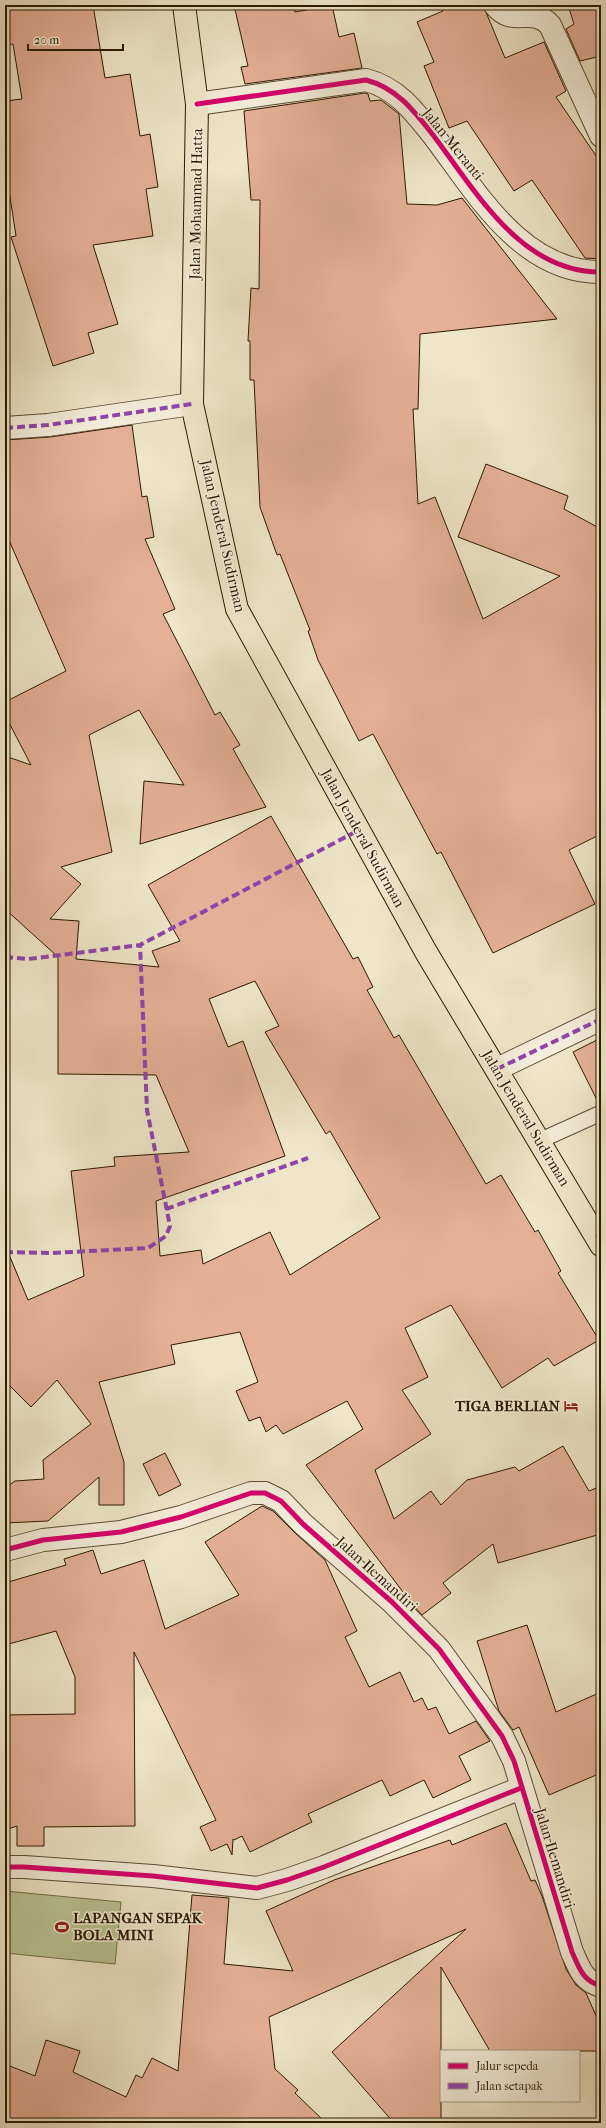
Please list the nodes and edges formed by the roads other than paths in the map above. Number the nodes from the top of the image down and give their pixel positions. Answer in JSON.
{"nodes":[{"id":1,"x":184,"y":5,"type":"edge"},
{"id":2,"x":495,"y":5,"type":"edge"},
{"id":3,"x":197,"y":104,"type":"junction"},
{"id":4,"x":601,"y":136,"type":"edge"},
{"id":5,"x":601,"y":272,"type":"edge"},
{"id":6,"x":192,"y":404,"type":"junction"},
{"id":7,"x":5,"y":428,"type":"edge"},
{"id":8,"x":601,"y":1019,"type":"edge"},
{"id":9,"x":497,"y":1069,"type":"junction"},
{"id":10,"x":601,"y":1113,"type":"edge"},
{"id":11,"x":539,"y":1141,"type":"junction"},
{"id":12,"x":599,"y":1239,"type":"edge"},
{"id":13,"x":5,"y":1550,"type":"edge"},
{"id":14,"x":521,"y":1788,"type":"junction"},
{"id":15,"x":5,"y":1867,"type":"edge"},
{"id":16,"x":601,"y":1986,"type":"edge"}],
"edges":[{"from":1,"to":3,"type":"main road","name":"Jalan Mohammad Hatta"},
{"from":2,"to":4,"type":"street"},
{"from":3,"to":5,"type":"street","name":"Jalan Meranti"},
{"from":3,"to":6,"type":"main road","name":"Jalan Mohammad Hatta"},
{"from":6,"to":7,"type":"street"},
{"from":6,"to":9,"type":"main road","name":"Jalan Jenderal Sudirman"},
{"from":8,"to":9,"type":"street"},
{"from":9,"to":11,"type":"main road","name":"Jalan Jenderal Sudirman"},
{"from":10,"to":11,"type":"lane"},
{"from":11,"to":12,"type":"main road","name":"Jalan Jenderal Sudirman"},
{"from":13,"to":14,"type":"street","name":"Jalan Ilemandiri"},
{"from":14,"to":15,"type":"street"},
{"from":14,"to":16,"type":"street","name":"Jalan Ilemandiri"}]}
